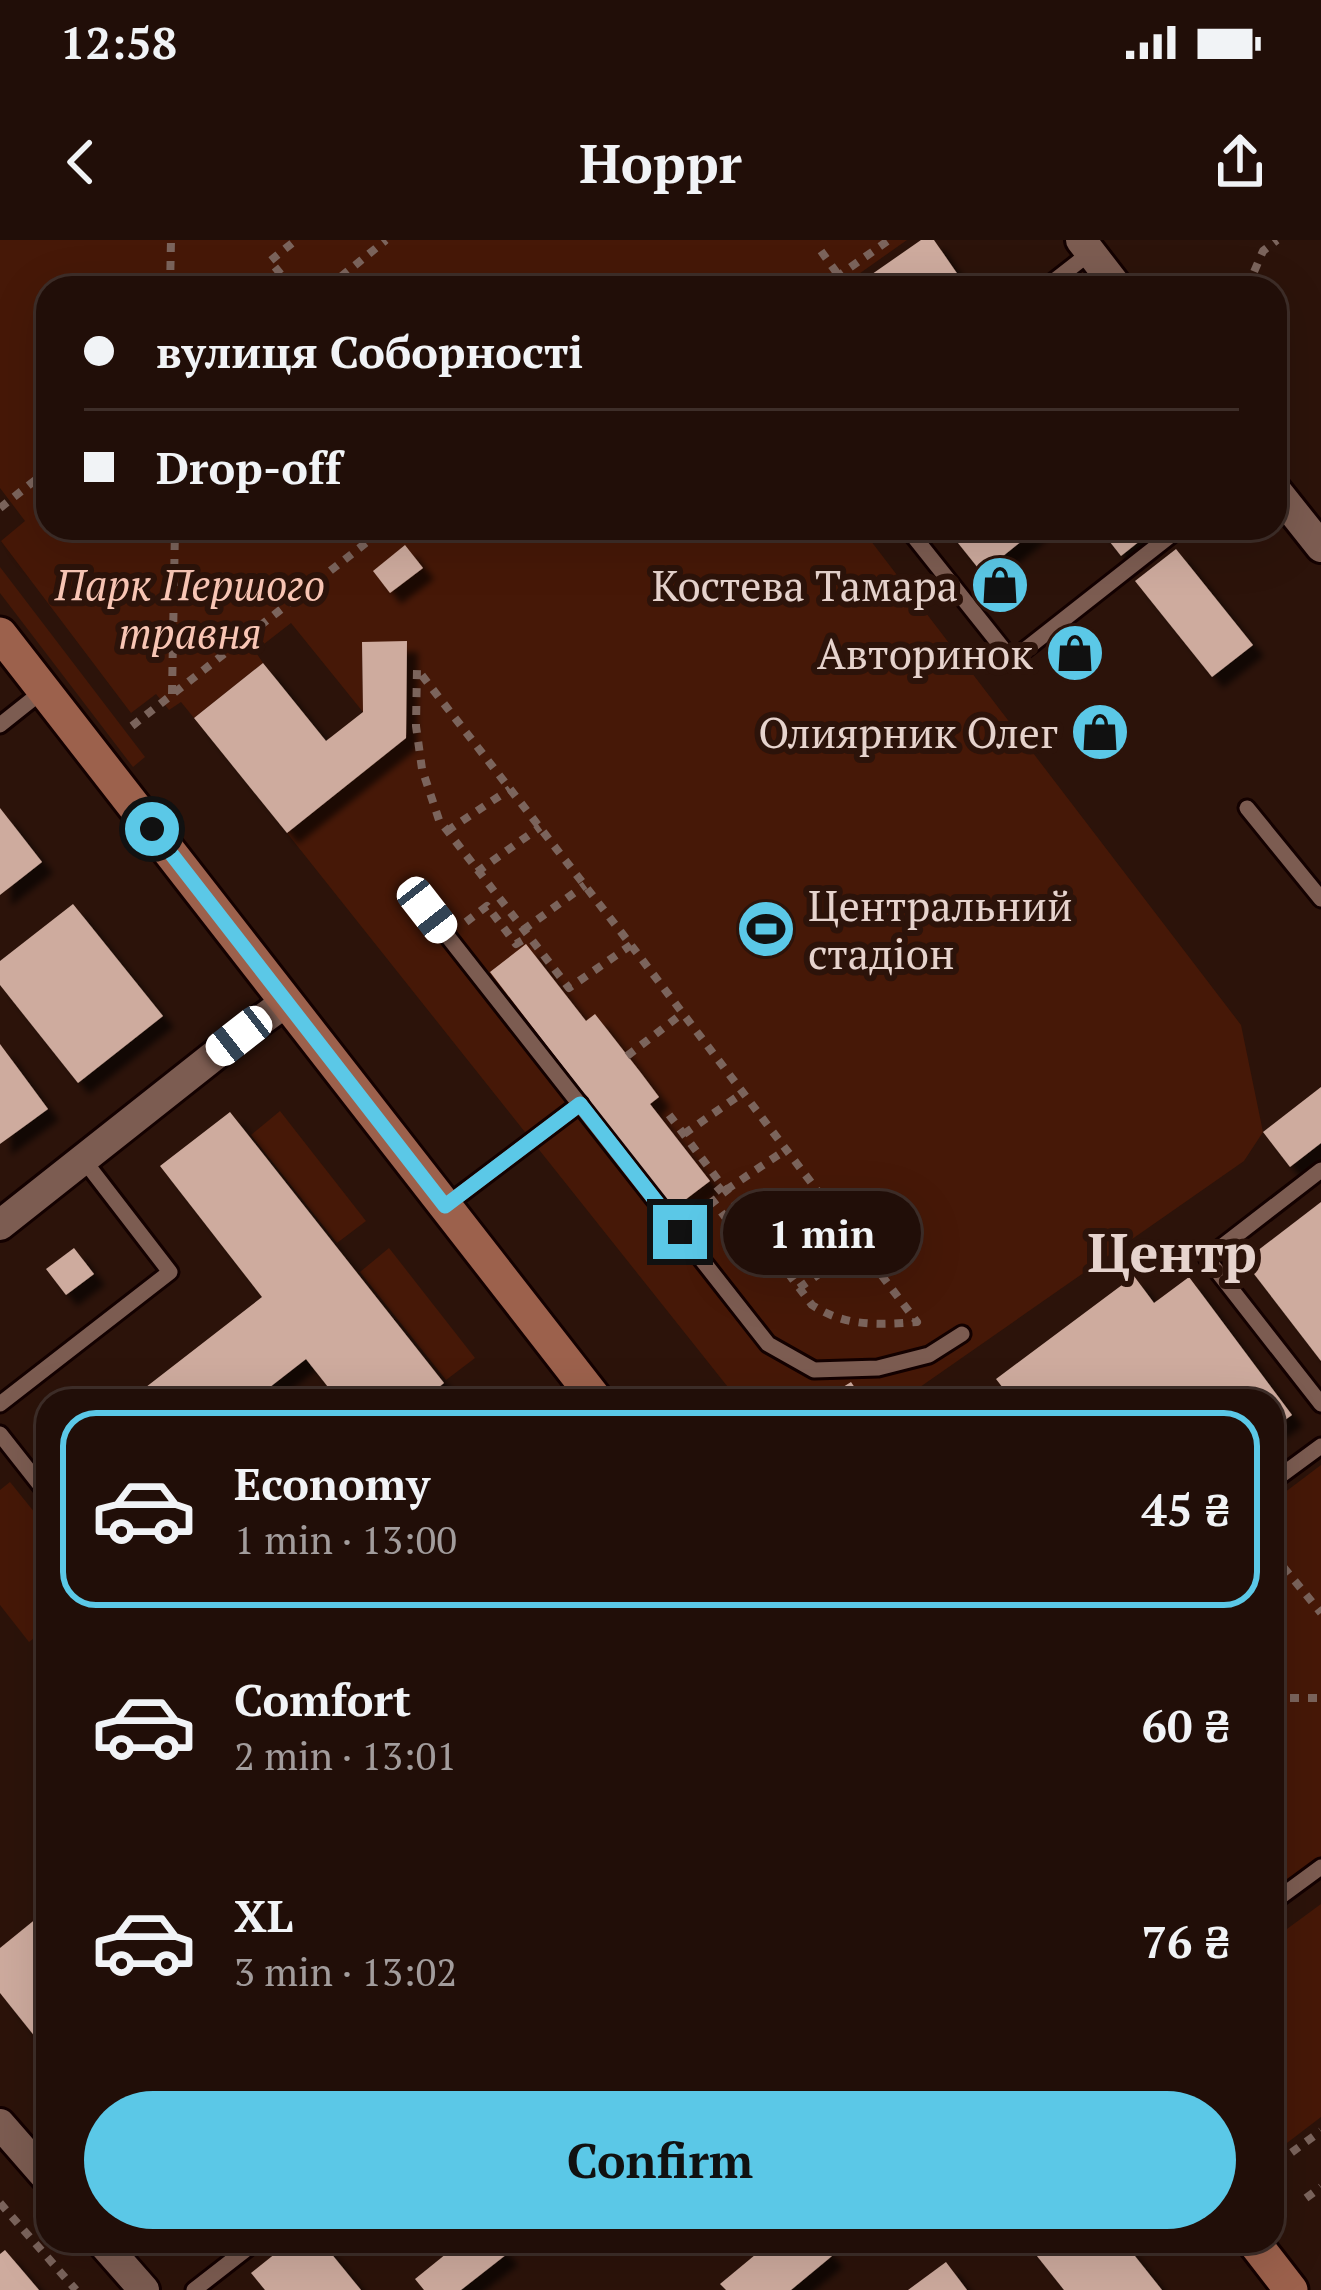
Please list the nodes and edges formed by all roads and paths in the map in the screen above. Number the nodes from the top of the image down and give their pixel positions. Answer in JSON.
{"nodes":[{"id":1,"x":171,"y":240,"type":"edge"},
{"id":2,"x":296,"y":240,"type":"edge"},
{"id":3,"x":386,"y":240,"type":"edge"},
{"id":4,"x":889,"y":240,"type":"edge"},
{"id":5,"x":1277,"y":240,"type":"edge"},
{"id":6,"x":1086,"y":246,"type":"edge"},
{"id":7,"x":821,"y":250,"type":"dead end"},
{"id":8,"x":170,"y":276,"type":"edge"},
{"id":9,"x":280,"y":276,"type":"edge"},
{"id":10,"x":342,"y":276,"type":"edge"},
{"id":11,"x":839,"y":276,"type":"joint"},
{"id":12,"x":1057,"y":276,"type":"edge"},
{"id":13,"x":1109,"y":276,"type":"edge"},
{"id":14,"x":1252,"y":276,"type":"edge"},
{"id":15,"x":36,"y":480,"type":"edge"},
{"id":16,"x":1287,"y":504,"type":"edge"},
{"id":17,"x":0,"y":508,"type":"edge"},
{"id":18,"x":175,"y":540,"type":"edge"},
{"id":19,"x":370,"y":540,"type":"edge"},
{"id":20,"x":917,"y":540,"type":"edge"},
{"id":21,"x":1165,"y":540,"type":"edge"},
{"id":22,"x":1321,"y":547,"type":"edge"},
{"id":23,"x":3,"y":645,"type":"edge"},
{"id":24,"x":44,"y":690,"type":"junction"},
{"id":25,"x":172,"y":695,"type":"junction"},
{"id":26,"x":0,"y":725,"type":"edge"},
{"id":27,"x":132,"y":726,"type":"dead end"},
{"id":28,"x":510,"y":789,"type":"junction"},
{"id":29,"x":1247,"y":808,"type":"dead end"},
{"id":30,"x":540,"y":826,"type":"junction"},
{"id":31,"x":447,"y":831,"type":"junction"},
{"id":32,"x":477,"y":872,"type":"junction"},
{"id":33,"x":585,"y":885,"type":"junction"},
{"id":34,"x":1321,"y":899,"type":"edge"},
{"id":35,"x":487,"y":906,"type":"dead end"},
{"id":36,"x":427,"y":910,"type":"dead end"},
{"id":37,"x":526,"y":934,"type":"junction"},
{"id":38,"x":631,"y":945,"type":"junction"},
{"id":39,"x":286,"y":1002,"type":"junction"},
{"id":40,"x":683,"y":1013,"type":"junction"},
{"id":41,"x":627,"y":1056,"type":"dead end"},
{"id":42,"x":744,"y":1092,"type":"junction"},
{"id":43,"x":580,"y":1104,"type":"junction"},
{"id":44,"x":664,"y":1108,"type":"dead end"},
{"id":45,"x":684,"y":1134,"type":"junction"},
{"id":46,"x":787,"y":1149,"type":"junction"},
{"id":47,"x":83,"y":1160,"type":"junction"},
{"id":48,"x":1321,"y":1170,"type":"edge"},
{"id":49,"x":725,"y":1188,"type":"junction"},
{"id":50,"x":445,"y":1206,"type":"junction"},
{"id":51,"x":830,"y":1206,"type":"junction"},
{"id":52,"x":0,"y":1225,"type":"edge"},
{"id":53,"x":740,"y":1237,"type":"dead end"},
{"id":54,"x":859,"y":1246,"type":"junction"},
{"id":55,"x":770,"y":1248,"type":"junction"},
{"id":56,"x":799,"y":1288,"type":"junction"},
{"id":57,"x":962,"y":1334,"type":"dead end"},
{"id":58,"x":588,"y":1389,"type":"edge"},
{"id":59,"x":0,"y":1404,"type":"edge"},
{"id":60,"x":1321,"y":1404,"type":"edge"},
{"id":61,"x":0,"y":1433,"type":"edge"},
{"id":62,"x":1321,"y":1446,"type":"edge"},
{"id":63,"x":1284,"y":1473,"type":"edge"},
{"id":64,"x":36,"y":1480,"type":"edge"},
{"id":65,"x":1284,"y":1568,"type":"edge"},
{"id":66,"x":1321,"y":1613,"type":"edge"},
{"id":67,"x":1284,"y":1697,"type":"edge"},
{"id":68,"x":1321,"y":1698,"type":"edge"},
{"id":69,"x":1321,"y":1867,"type":"edge"},
{"id":70,"x":1284,"y":1894,"type":"edge"},
{"id":71,"x":0,"y":2124,"type":"edge"},
{"id":72,"x":1321,"y":2131,"type":"edge"},
{"id":73,"x":1284,"y":2158,"type":"edge"},
{"id":74,"x":36,"y":2165,"type":"edge"},
{"id":75,"x":1321,"y":2187,"type":"edge"},
{"id":76,"x":1306,"y":2198,"type":"dead end"},
{"id":77,"x":0,"y":2203,"type":"edge"},
{"id":78,"x":36,"y":2244,"type":"edge"},
{"id":79,"x":44,"y":2253,"type":"edge"},
{"id":80,"x":111,"y":2253,"type":"edge"},
{"id":81,"x":242,"y":2253,"type":"edge"},
{"id":82,"x":1262,"y":2253,"type":"edge"},
{"id":83,"x":76,"y":2290,"type":"edge"},
{"id":84,"x":143,"y":2290,"type":"edge"},
{"id":85,"x":194,"y":2290,"type":"edge"},
{"id":86,"x":1291,"y":2290,"type":"edge"}],
"edges":[{"from":1,"to":8,"type":"path"},
{"from":2,"to":9,"type":"path"},
{"from":3,"to":10,"type":"path"},
{"from":4,"to":11,"type":"path"},
{"from":5,"to":14,"type":"path"},
{"from":6,"to":12,"type":"lane"},
{"from":6,"to":13,"type":"street"},
{"from":7,"to":11,"type":"path"},
{"from":15,"to":17,"type":"path"},
{"from":16,"to":22,"type":"street"},
{"from":18,"to":25,"type":"path"},
{"from":19,"to":25,"type":"path"},
{"from":20,"to":21,"type":"lane"},
{"from":23,"to":24,"type":"main road"},
{"from":24,"to":26,"type":"lane"},
{"from":24,"to":39,"type":"main road"},
{"from":25,"to":27,"type":"path"},
{"from":28,"to":30,"type":"path"},
{"from":28,"to":31,"type":"path"},
{"from":28,"to":31,"type":"path"},
{"from":29,"to":34,"type":"lane"},
{"from":30,"to":32,"type":"path"},
{"from":30,"to":33,"type":"path"},
{"from":31,"to":32,"type":"path"},
{"from":32,"to":37,"type":"path"},
{"from":33,"to":37,"type":"path"},
{"from":33,"to":38,"type":"path"},
{"from":35,"to":37,"type":"path"},
{"from":36,"to":43,"type":"lane"},
{"from":37,"to":38,"type":"path"},
{"from":38,"to":40,"type":"path"},
{"from":39,"to":47,"type":"street"},
{"from":39,"to":50,"type":"main road"},
{"from":40,"to":41,"type":"path"},
{"from":40,"to":42,"type":"path"},
{"from":42,"to":45,"type":"path"},
{"from":42,"to":46,"type":"path"},
{"from":43,"to":50,"type":"lane"},
{"from":43,"to":57,"type":"lane"},
{"from":44,"to":45,"type":"path"},
{"from":45,"to":49,"type":"path"},
{"from":46,"to":49,"type":"path"},
{"from":46,"to":51,"type":"path"},
{"from":47,"to":52,"type":"street"},
{"from":47,"to":59,"type":"lane"},
{"from":48,"to":60,"type":"lane"},
{"from":49,"to":53,"type":"path"},
{"from":49,"to":55,"type":"path"},
{"from":50,"to":58,"type":"main road"},
{"from":51,"to":54,"type":"path"},
{"from":51,"to":55,"type":"path"},
{"from":54,"to":56,"type":"path"},
{"from":54,"to":56,"type":"path"},
{"from":55,"to":56,"type":"path"},
{"from":61,"to":64,"type":"lane"},
{"from":62,"to":63,"type":"lane"},
{"from":65,"to":66,"type":"path"},
{"from":67,"to":68,"type":"path"},
{"from":69,"to":70,"type":"lane"},
{"from":71,"to":74,"type":"street"},
{"from":72,"to":73,"type":"path"},
{"from":75,"to":76,"type":"path"},
{"from":77,"to":78,"type":"path"},
{"from":79,"to":83,"type":"path"},
{"from":80,"to":84,"type":"street"},
{"from":81,"to":85,"type":"lane"},
{"from":82,"to":86,"type":"main road"}]}
